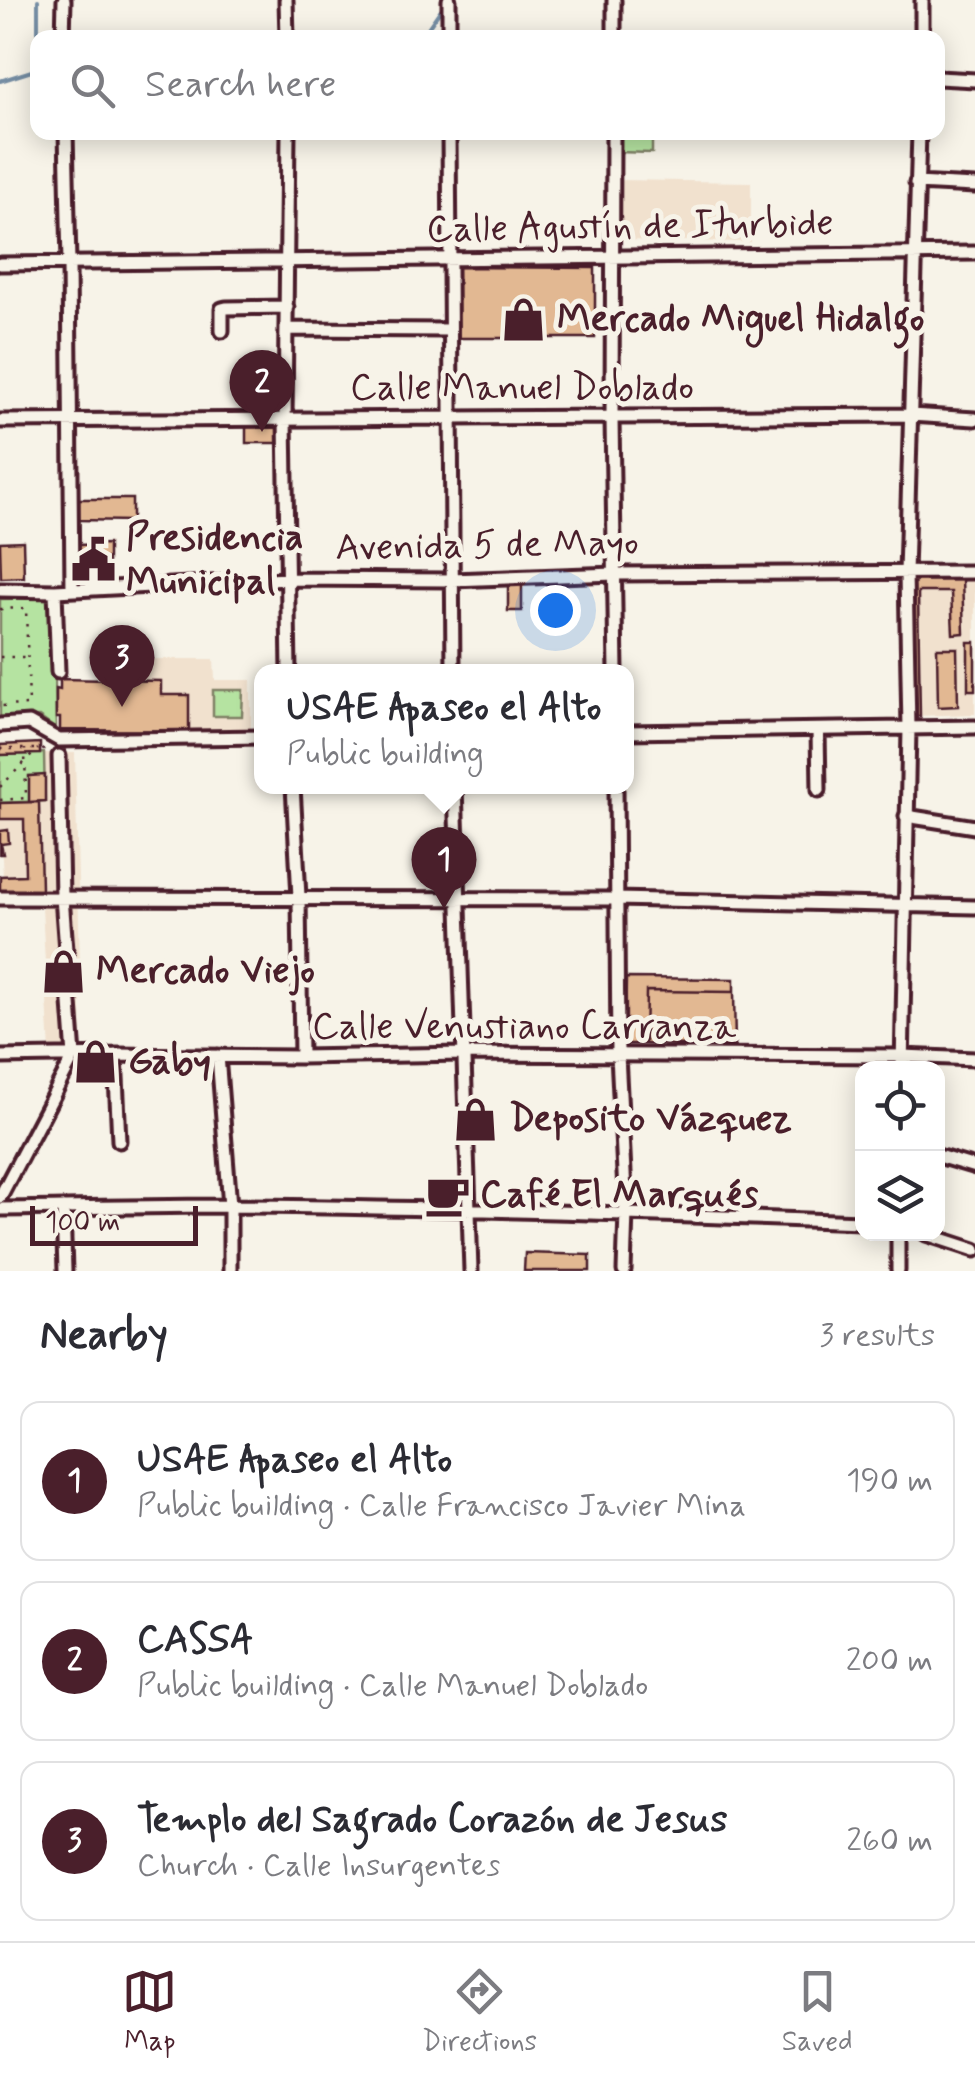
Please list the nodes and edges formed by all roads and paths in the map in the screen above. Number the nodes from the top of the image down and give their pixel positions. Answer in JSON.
{"nodes":[{"id":1,"x":64,"y":0,"type":"edge"},
{"id":2,"x":286,"y":0,"type":"edge"},
{"id":3,"x":614,"y":0,"type":"edge"},
{"id":4,"x":922,"y":0,"type":"edge"},
{"id":5,"x":64,"y":30,"type":"edge"},
{"id":6,"x":287,"y":30,"type":"edge"},
{"id":7,"x":614,"y":30,"type":"edge"},
{"id":8,"x":922,"y":30,"type":"edge"},
{"id":9,"x":945,"y":78,"type":"edge"},
{"id":10,"x":975,"y":80,"type":"edge"},
{"id":11,"x":66,"y":140,"type":"edge"},
{"id":12,"x":288,"y":140,"type":"edge"},
{"id":13,"x":449,"y":140,"type":"edge"},
{"id":14,"x":613,"y":140,"type":"edge"},
{"id":15,"x":919,"y":140,"type":"edge"},
{"id":16,"x":916,"y":184,"type":"junction"},
{"id":17,"x":975,"y":186,"type":"edge"},
{"id":18,"x":914,"y":252,"type":"junction"},
{"id":19,"x":975,"y":253,"type":"edge"},
{"id":20,"x":612,"y":258,"type":"junction"},
{"id":21,"x":286,"y":260,"type":"junction"},
{"id":22,"x":449,"y":260,"type":"junction"},
{"id":23,"x":0,"y":264,"type":"edge"},
{"id":24,"x":69,"y":264,"type":"junction"},
{"id":25,"x":287,"y":307,"type":"junction"},
{"id":26,"x":287,"y":329,"type":"junction"},
{"id":27,"x":222,"y":330,"type":"dead end"},
{"id":28,"x":450,"y":330,"type":"junction"},
{"id":29,"x":910,"y":415,"type":"junction"},
{"id":30,"x":452,"y":419,"type":"junction"},
{"id":31,"x":612,"y":419,"type":"junction"},
{"id":32,"x":975,"y":419,"type":"edge"},
{"id":33,"x":0,"y":420,"type":"edge"},
{"id":34,"x":70,"y":420,"type":"junction"},
{"id":35,"x":285,"y":420,"type":"junction"},
{"id":36,"x":906,"y":572,"type":"junction"},
{"id":37,"x":975,"y":572,"type":"edge"},
{"id":38,"x":615,"y":574,"type":"junction"},
{"id":39,"x":288,"y":578,"type":"junction"},
{"id":40,"x":452,"y":580,"type":"junction"},
{"id":41,"x":72,"y":589,"type":"junction"},
{"id":42,"x":0,"y":590,"type":"edge"},
{"id":43,"x":56,"y":591,"type":"junction"},
{"id":44,"x":0,"y":609,"type":"edge"},
{"id":45,"x":0,"y":657,"type":"edge"},
{"id":46,"x":28,"y":657,"type":"junction"},
{"id":47,"x":289,"y":664,"type":"edge"},
{"id":48,"x":453,"y":664,"type":"edge"},
{"id":49,"x":616,"y":664,"type":"edge"},
{"id":50,"x":58,"y":672,"type":"dead end"},
{"id":51,"x":0,"y":706,"type":"edge"},
{"id":52,"x":0,"y":724,"type":"edge"},
{"id":53,"x":975,"y":727,"type":"edge"},
{"id":54,"x":909,"y":729,"type":"junction"},
{"id":55,"x":818,"y":730,"type":"junction"},
{"id":56,"x":634,"y":732,"type":"edge"},
{"id":57,"x":254,"y":737,"type":"edge"},
{"id":58,"x":39,"y":748,"type":"junction"},
{"id":59,"x":59,"y":748,"type":"junction"},
{"id":60,"x":25,"y":749,"type":"junction"},
{"id":61,"x":0,"y":750,"type":"edge"},
{"id":62,"x":25,"y":763,"type":"junction"},
{"id":63,"x":0,"y":787,"type":"edge"},
{"id":64,"x":819,"y":790,"type":"dead end"},
{"id":65,"x":293,"y":794,"type":"edge"},
{"id":66,"x":456,"y":794,"type":"edge"},
{"id":67,"x":616,"y":794,"type":"edge"},
{"id":68,"x":0,"y":800,"type":"edge"},
{"id":69,"x":906,"y":816,"type":"junction"},
{"id":70,"x":975,"y":826,"type":"edge"},
{"id":71,"x":62,"y":897,"type":"junction"},
{"id":72,"x":299,"y":897,"type":"junction"},
{"id":73,"x":0,"y":898,"type":"edge"},
{"id":74,"x":460,"y":898,"type":"junction"},
{"id":75,"x":615,"y":899,"type":"junction"},
{"id":76,"x":906,"y":904,"type":"junction"},
{"id":77,"x":975,"y":907,"type":"edge"},
{"id":78,"x":115,"y":1054,"type":"junction"},
{"id":79,"x":463,"y":1054,"type":"junction"},
{"id":80,"x":74,"y":1056,"type":"junction"},
{"id":81,"x":218,"y":1056,"type":"junction"},
{"id":82,"x":618,"y":1056,"type":"junction"},
{"id":83,"x":0,"y":1057,"type":"edge"},
{"id":84,"x":301,"y":1058,"type":"junction"},
{"id":85,"x":975,"y":1059,"type":"edge"},
{"id":86,"x":855,"y":1061,"type":"edge"},
{"id":87,"x":902,"y":1061,"type":"edge"},
{"id":88,"x":926,"y":1061,"type":"edge"},
{"id":89,"x":119,"y":1141,"type":"dead end"},
{"id":90,"x":945,"y":1158,"type":"edge"},
{"id":91,"x":975,"y":1166,"type":"edge"},
{"id":92,"x":0,"y":1197,"type":"edge"},
{"id":93,"x":230,"y":1206,"type":"junction"},
{"id":94,"x":64,"y":1208,"type":"junction"},
{"id":95,"x":0,"y":1209,"type":"edge"},
{"id":96,"x":470,"y":1210,"type":"junction"},
{"id":97,"x":626,"y":1212,"type":"junction"},
{"id":98,"x":855,"y":1222,"type":"edge"},
{"id":99,"x":945,"y":1240,"type":"edge"},
{"id":100,"x":898,"y":1241,"type":"edge"},
{"id":101,"x":975,"y":1250,"type":"edge"},
{"id":102,"x":65,"y":1271,"type":"edge"},
{"id":103,"x":230,"y":1271,"type":"edge"},
{"id":104,"x":471,"y":1271,"type":"edge"},
{"id":105,"x":624,"y":1271,"type":"edge"},
{"id":106,"x":898,"y":1271,"type":"edge"}],
"edges":[{"from":1,"to":5,"type":"street"},
{"from":2,"to":6,"type":"street"},
{"from":3,"to":7,"type":"street"},
{"from":4,"to":8,"type":"street"},
{"from":9,"to":10,"type":"street"},
{"from":11,"to":24,"type":"street"},
{"from":12,"to":21,"type":"street"},
{"from":13,"to":22,"type":"street"},
{"from":14,"to":20,"type":"street"},
{"from":15,"to":16,"type":"street"},
{"from":16,"to":17,"type":"street"},
{"from":16,"to":18,"type":"street"},
{"from":18,"to":19,"type":"street","name":"Calle Agustín de Iturbide"},
{"from":18,"to":20,"type":"street","name":"Calle Agustín de Iturbide"},
{"from":18,"to":29,"type":"street"},
{"from":20,"to":22,"type":"street","name":"Calle Agustín de Iturbide"},
{"from":20,"to":31,"type":"street"},
{"from":21,"to":22,"type":"street","name":"Calle Agustín de Iturbide"},
{"from":21,"to":24,"type":"street","name":"Calle Agustín de Iturbide"},
{"from":21,"to":25,"type":"street"},
{"from":22,"to":28,"type":"street"},
{"from":23,"to":24,"type":"street","name":"Calle Agustín de Iturbide"},
{"from":24,"to":34,"type":"street"},
{"from":25,"to":26,"type":"street"},
{"from":25,"to":27,"type":"street"},
{"from":26,"to":28,"type":"street"},
{"from":26,"to":35,"type":"street"},
{"from":28,"to":30,"type":"street"},
{"from":29,"to":31,"type":"street","name":"Calle Manuel Doblado"},
{"from":29,"to":32,"type":"street","name":"Calle Manuel Doblado"},
{"from":29,"to":36,"type":"street"},
{"from":30,"to":31,"type":"street","name":"Calle Manuel Doblado"},
{"from":30,"to":35,"type":"street","name":"Calle Manuel Doblado"},
{"from":30,"to":40,"type":"street"},
{"from":31,"to":38,"type":"street"},
{"from":33,"to":34,"type":"street","name":"Calle Manuel Doblado"},
{"from":34,"to":35,"type":"street","name":"Calle Manuel Doblado"},
{"from":34,"to":41,"type":"street"},
{"from":35,"to":39,"type":"street"},
{"from":36,"to":37,"type":"street","name":"Avenida 5 de Mayo"},
{"from":36,"to":38,"type":"street","name":"Avenida 5 de Mayo"},
{"from":36,"to":54,"type":"street"},
{"from":38,"to":40,"type":"street","name":"Avenida 5 de Mayo"},
{"from":38,"to":49,"type":"street"},
{"from":39,"to":40,"type":"street","name":"Avenida 5 de Mayo"},
{"from":39,"to":41,"type":"street","name":"Avenida 5 de Mayo"},
{"from":39,"to":47,"type":"street"},
{"from":40,"to":48,"type":"street"},
{"from":41,"to":43,"type":"street","name":"Avenida 5 de Mayo"},
{"from":42,"to":43,"type":"street","name":"Avenida 5 de Mayo"},
{"from":43,"to":50,"type":"street"},
{"from":44,"to":46,"type":"path"},
{"from":45,"to":46,"type":"path"},
{"from":46,"to":51,"type":"path"},
{"from":52,"to":59,"type":"street"},
{"from":53,"to":54,"type":"street"},
{"from":54,"to":55,"type":"street"},
{"from":54,"to":69,"type":"street"},
{"from":55,"to":56,"type":"street"},
{"from":55,"to":64,"type":"street"},
{"from":57,"to":59,"type":"street"},
{"from":58,"to":59,"type":"path"},
{"from":58,"to":60,"type":"path"},
{"from":58,"to":62,"type":"path"},
{"from":59,"to":71,"type":"street"},
{"from":60,"to":61,"type":"path"},
{"from":60,"to":62,"type":"path"},
{"from":62,"to":63,"type":"path"},
{"from":62,"to":68,"type":"path"},
{"from":65,"to":72,"type":"street"},
{"from":66,"to":74,"type":"street"},
{"from":67,"to":75,"type":"street"},
{"from":69,"to":70,"type":"street"},
{"from":69,"to":76,"type":"street"},
{"from":71,"to":72,"type":"street"},
{"from":71,"to":73,"type":"street"},
{"from":71,"to":80,"type":"street"},
{"from":72,"to":74,"type":"street"},
{"from":72,"to":84,"type":"street"},
{"from":74,"to":75,"type":"street"},
{"from":74,"to":79,"type":"street"},
{"from":75,"to":76,"type":"street"},
{"from":75,"to":82,"type":"street"},
{"from":76,"to":77,"type":"street"},
{"from":76,"to":87,"type":"street"},
{"from":78,"to":80,"type":"street","name":"Calle Venustiano Carranza"},
{"from":78,"to":81,"type":"street","name":"Calle Venustiano Carranza"},
{"from":78,"to":89,"type":"street"},
{"from":79,"to":82,"type":"street","name":"Calle Venustiano Carranza"},
{"from":79,"to":84,"type":"street","name":"Calle Venustiano Carranza"},
{"from":79,"to":96,"type":"street"},
{"from":80,"to":83,"type":"street","name":"Calle Venustiano Carranza"},
{"from":80,"to":92,"type":"street"},
{"from":81,"to":84,"type":"street","name":"Calle Venustiano Carranza"},
{"from":81,"to":93,"type":"street"},
{"from":82,"to":86,"type":"street","name":"Calle Venustiano Carranza"},
{"from":82,"to":97,"type":"street"},
{"from":85,"to":88,"type":"street","name":"Calle Venustiano Carranza"},
{"from":90,"to":91,"type":"street"},
{"from":93,"to":94,"type":"street"},
{"from":93,"to":96,"type":"street"},
{"from":93,"to":103,"type":"street"},
{"from":94,"to":95,"type":"street"},
{"from":94,"to":102,"type":"street"},
{"from":96,"to":97,"type":"street"},
{"from":96,"to":104,"type":"street"},
{"from":97,"to":98,"type":"street"},
{"from":97,"to":105,"type":"street"},
{"from":99,"to":101,"type":"street"},
{"from":100,"to":106,"type":"street"}]}
